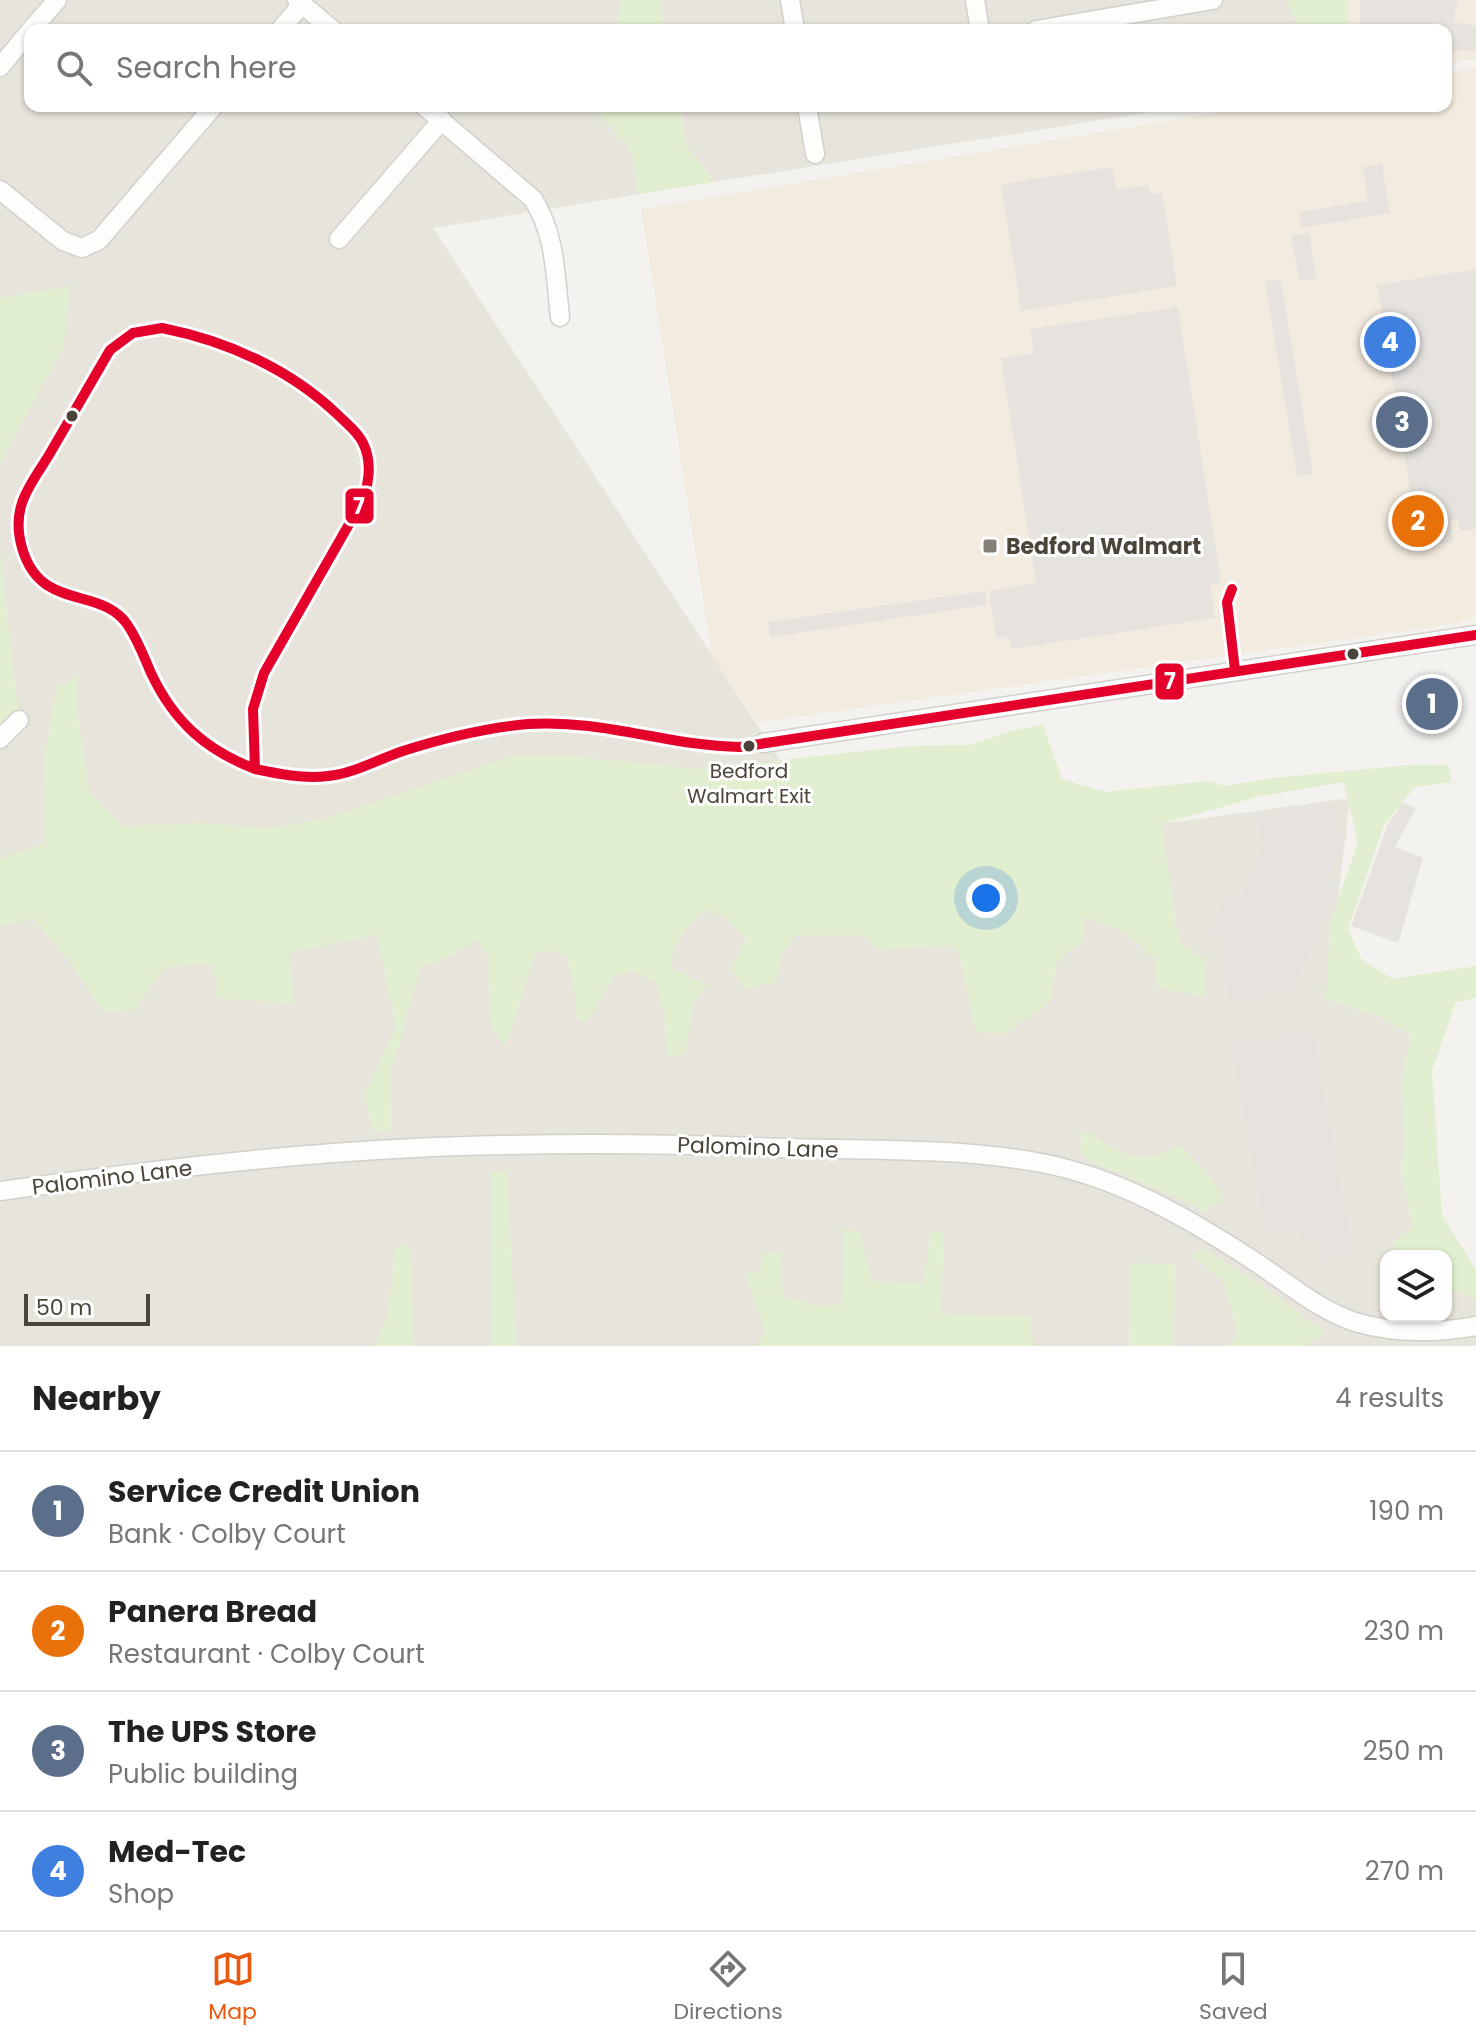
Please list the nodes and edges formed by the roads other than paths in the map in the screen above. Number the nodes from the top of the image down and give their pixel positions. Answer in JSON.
{"nodes":[{"id":1,"x":57,"y":0,"type":"edge"},
{"id":2,"x":790,"y":0,"type":"edge"},
{"id":3,"x":975,"y":0,"type":"edge"},
{"id":4,"x":1213,"y":0,"type":"edge"},
{"id":5,"x":299,"y":2,"type":"edge"},
{"id":6,"x":37,"y":24,"type":"edge"},
{"id":7,"x":284,"y":24,"type":"edge"},
{"id":8,"x":326,"y":24,"type":"edge"},
{"id":9,"x":794,"y":24,"type":"edge"},
{"id":10,"x":979,"y":24,"type":"edge"},
{"id":11,"x":1071,"y":24,"type":"edge"},
{"id":12,"x":24,"y":39,"type":"edge"},
{"id":13,"x":0,"y":67,"type":"edge"},
{"id":14,"x":209,"y":112,"type":"edge"},
{"id":15,"x":432,"y":112,"type":"edge"},
{"id":16,"x":808,"y":112,"type":"edge"},
{"id":17,"x":442,"y":120,"type":"junction"},
{"id":18,"x":815,"y":154,"type":"dead end"},
{"id":19,"x":0,"y":190,"type":"edge"},
{"id":20,"x":339,"y":239,"type":"dead end"},
{"id":21,"x":560,"y":317,"type":"dead end"},
{"id":22,"x":1476,"y":635,"type":"edge"},
{"id":23,"x":19,"y":720,"type":"dead end"},
{"id":24,"x":0,"y":739,"type":"edge"},
{"id":25,"x":763,"y":743,"type":"dead end"},
{"id":26,"x":0,"y":1191,"type":"edge"},
{"id":27,"x":1476,"y":1326,"type":"edge"}],
"edges":[{"from":1,"to":6,"type":"street"},
{"from":2,"to":9,"type":"street"},
{"from":3,"to":10,"type":"street"},
{"from":4,"to":11,"type":"street"},
{"from":5,"to":7,"type":"street"},
{"from":5,"to":8,"type":"street"},
{"from":12,"to":13,"type":"street"},
{"from":14,"to":19,"type":"street"},
{"from":15,"to":17,"type":"street"},
{"from":16,"to":18,"type":"street"},
{"from":17,"to":20,"type":"street"},
{"from":17,"to":21,"type":"street"},
{"from":22,"to":25,"type":"street"},
{"from":23,"to":24,"type":"street"},
{"from":26,"to":27,"type":"street","name":"Palomino Lane"}]}
